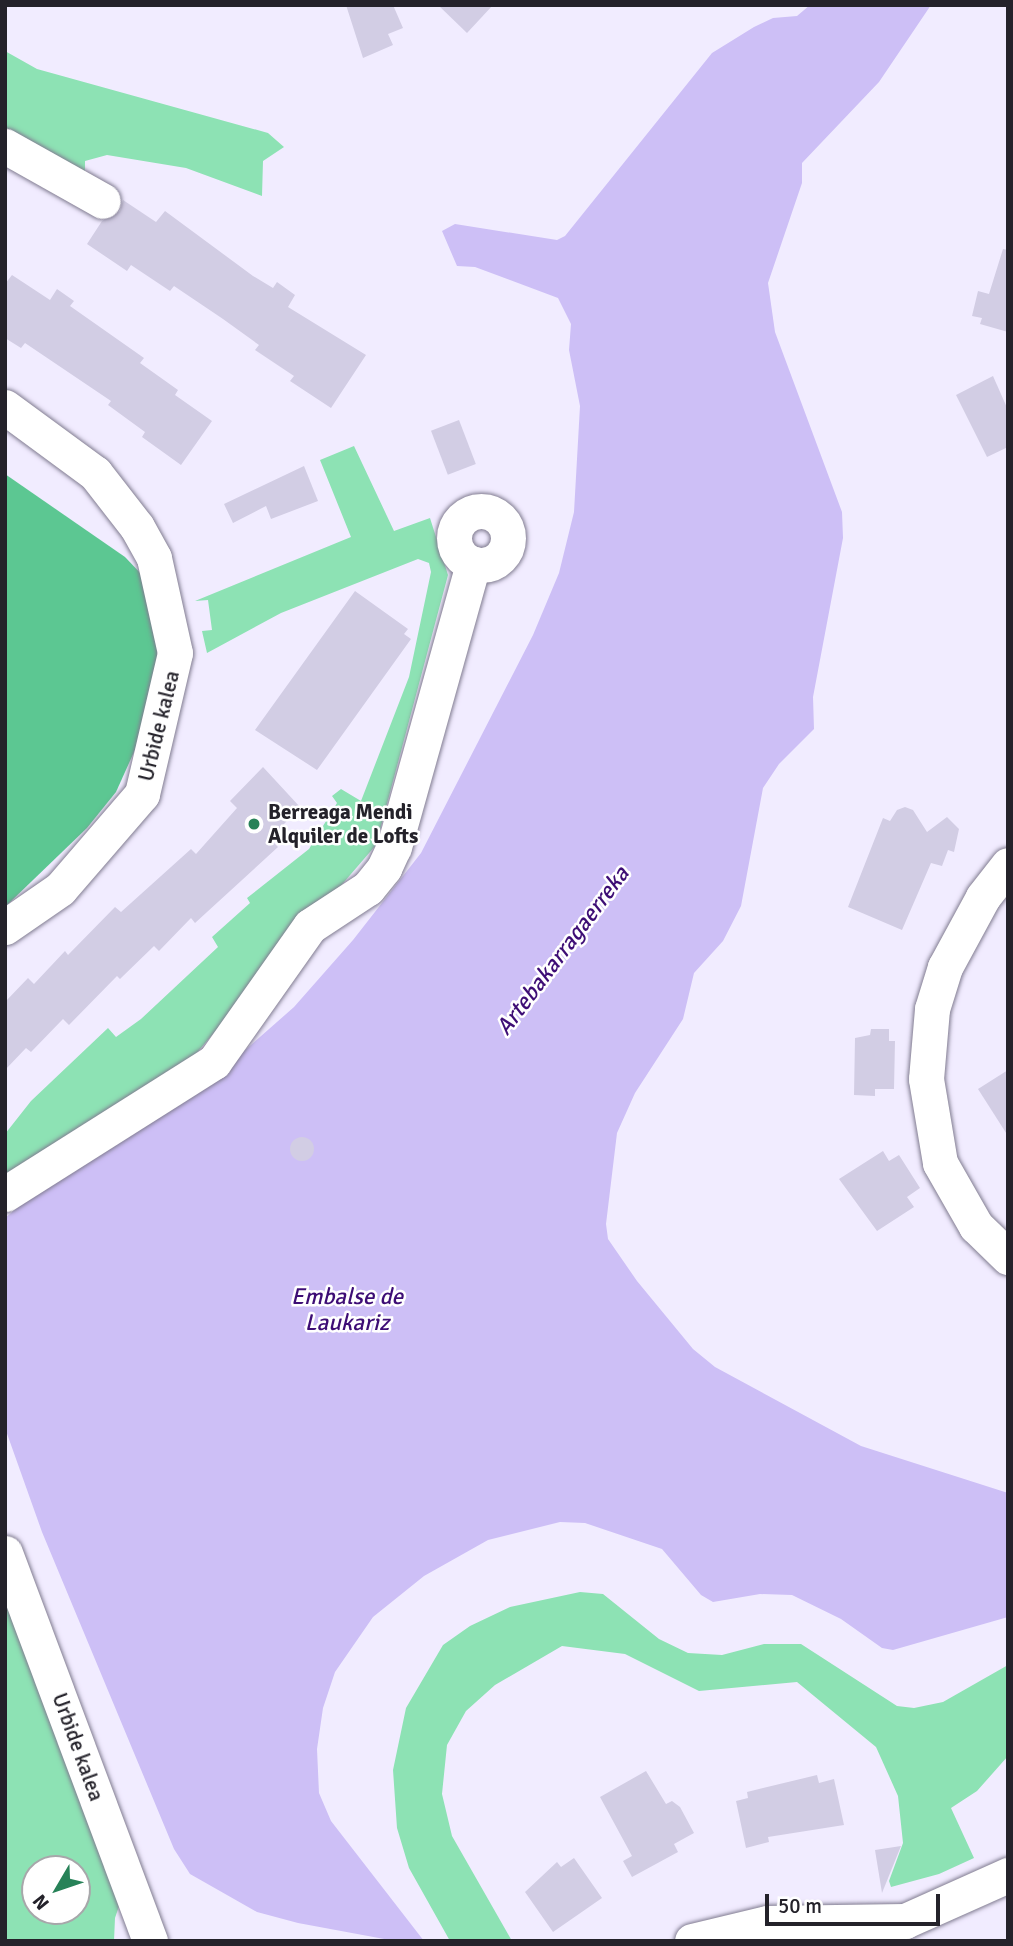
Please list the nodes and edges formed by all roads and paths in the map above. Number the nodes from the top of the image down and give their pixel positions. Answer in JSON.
{"nodes":[{"id":1,"x":5,"y":146,"type":"edge"},
{"id":2,"x":103,"y":201,"type":"dead end"},
{"id":3,"x":5,"y":407,"type":"edge"},
{"id":4,"x":473,"y":564,"type":"dead end"},
{"id":5,"x":1008,"y":865,"type":"edge"},
{"id":6,"x":5,"y":927,"type":"edge"},
{"id":7,"x":5,"y":1194,"type":"edge"},
{"id":8,"x":1008,"y":1257,"type":"edge"},
{"id":9,"x":5,"y":1553,"type":"edge"},
{"id":10,"x":1008,"y":1875,"type":"edge"},
{"id":11,"x":904,"y":1931,"type":"edge"},
{"id":12,"x":150,"y":1941,"type":"edge"},
{"id":13,"x":692,"y":1941,"type":"edge"}],
"edges":[{"from":1,"to":2,"type":"street"},
{"from":3,"to":6,"type":"street","name":"Urbide kalea"},
{"from":4,"to":7,"type":"street"},
{"from":5,"to":8,"type":"street"},
{"from":9,"to":12,"type":"street","name":"Urbide kalea"},
{"from":10,"to":11,"type":"street"},
{"from":11,"to":13,"type":"street"}]}
